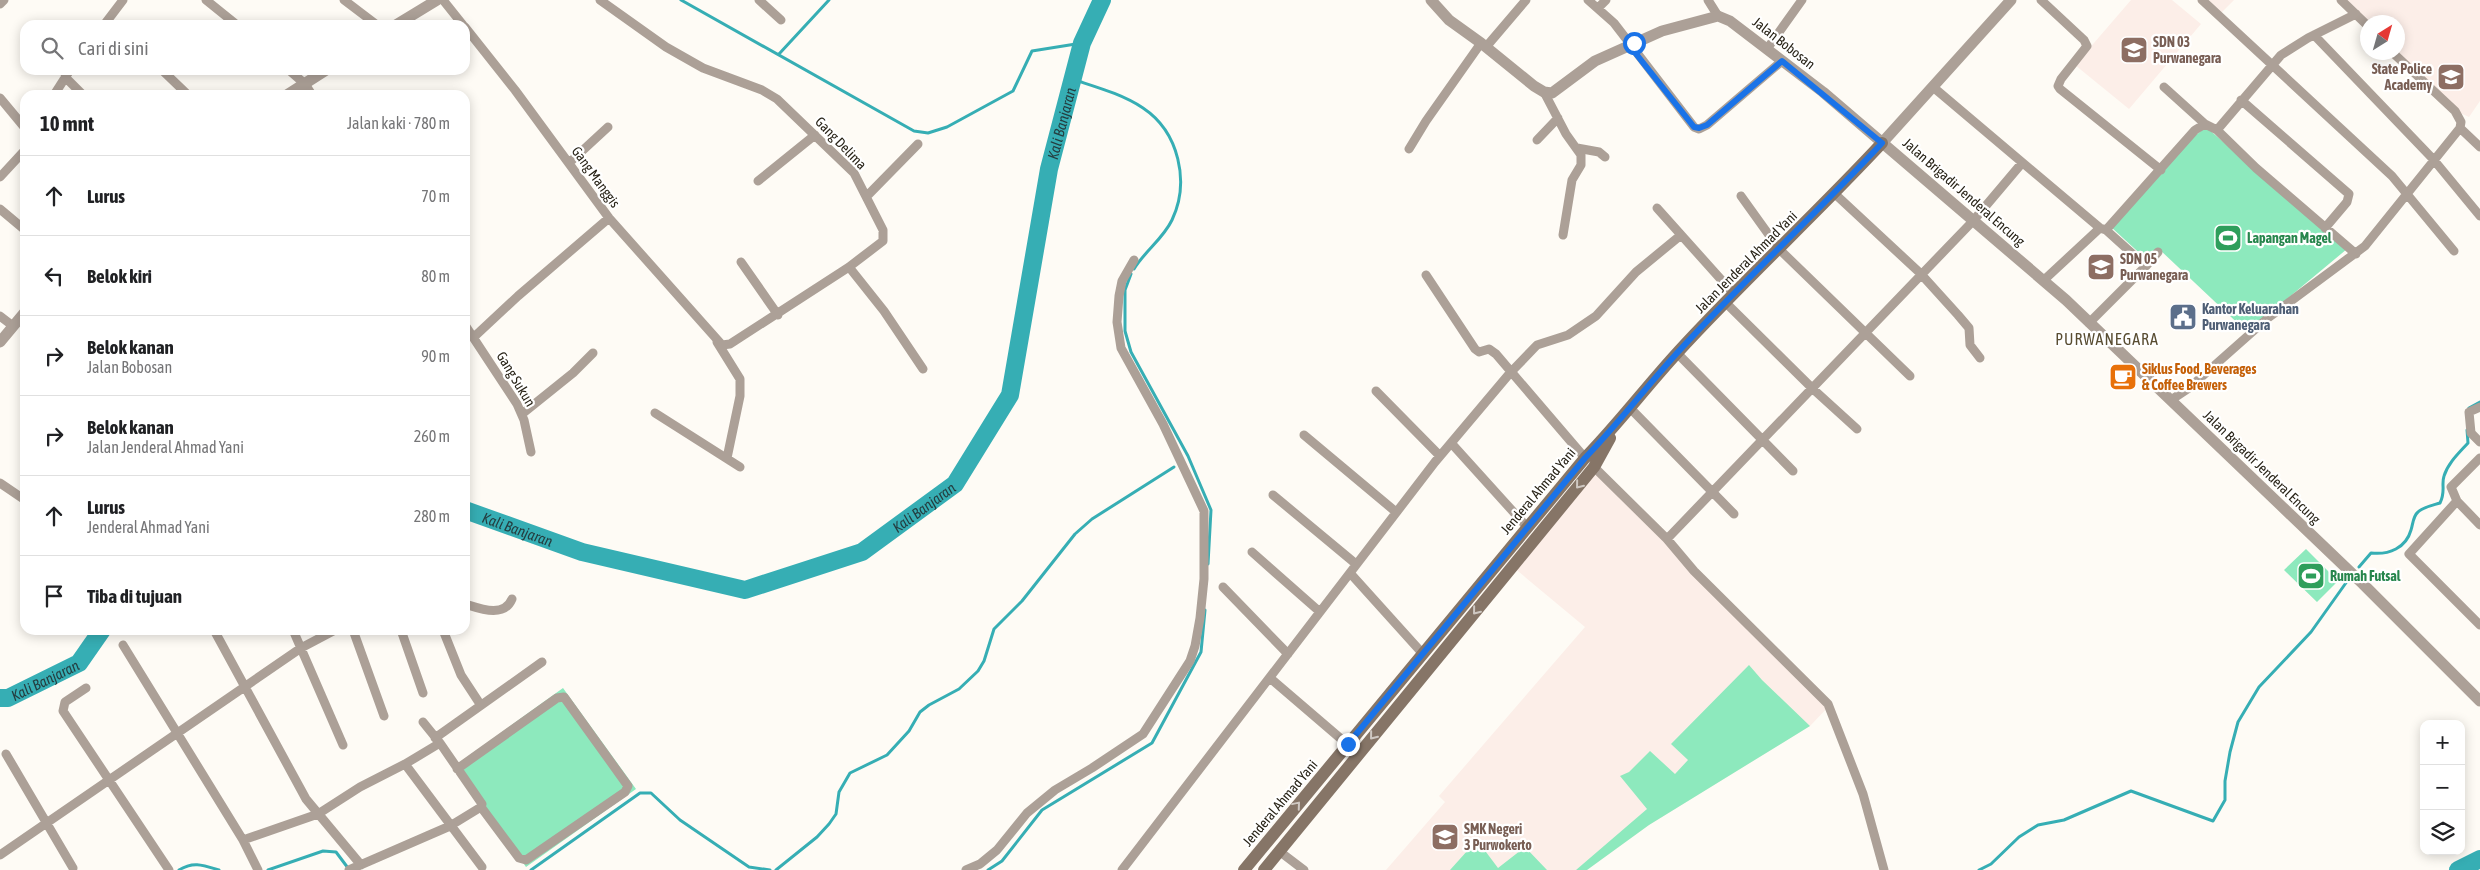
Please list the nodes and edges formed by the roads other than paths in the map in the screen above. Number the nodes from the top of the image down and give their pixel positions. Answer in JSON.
{"nodes":[{"id":1,"x":4,"y":0,"type":"edge"},
{"id":2,"x":206,"y":0,"type":"edge"},
{"id":3,"x":344,"y":0,"type":"edge"},
{"id":4,"x":437,"y":0,"type":"edge"},
{"id":5,"x":443,"y":0,"type":"edge"},
{"id":6,"x":600,"y":0,"type":"edge"},
{"id":7,"x":759,"y":0,"type":"edge"},
{"id":8,"x":1431,"y":0,"type":"edge"},
{"id":9,"x":1526,"y":0,"type":"edge"},
{"id":10,"x":1588,"y":0,"type":"edge"},
{"id":11,"x":1606,"y":0,"type":"edge"},
{"id":12,"x":1708,"y":0,"type":"edge"},
{"id":13,"x":1802,"y":0,"type":"edge"},
{"id":14,"x":2011,"y":0,"type":"edge"},
{"id":15,"x":2041,"y":0,"type":"edge"},
{"id":16,"x":2202,"y":0,"type":"edge"},
{"id":17,"x":2341,"y":0,"type":"edge"},
{"id":18,"x":121,"y":1,"type":"edge"},
{"id":19,"x":0,"y":4,"type":"edge"},
{"id":20,"x":1598,"y":8,"type":"junction"},
{"id":21,"x":2356,"y":14,"type":"junction"},
{"id":22,"x":1718,"y":16,"type":"junction"},
{"id":23,"x":2360,"y":18,"type":"edge"},
{"id":24,"x":111,"y":20,"type":"edge"},
{"id":25,"x":231,"y":20,"type":"edge"},
{"id":26,"x":371,"y":20,"type":"edge"},
{"id":27,"x":404,"y":20,"type":"edge"},
{"id":28,"x":459,"y":20,"type":"edge"},
{"id":29,"x":781,"y":20,"type":"dead end"},
{"id":30,"x":470,"y":34,"type":"edge"},
{"id":31,"x":2314,"y":35,"type":"junction"},
{"id":32,"x":1484,"y":45,"type":"junction"},
{"id":33,"x":1629,"y":45,"type":"junction"},
{"id":34,"x":1767,"y":49,"type":"junction"},
{"id":35,"x":2401,"y":60,"type":"edge"},
{"id":36,"x":1782,"y":61,"type":"junction"},
{"id":37,"x":2272,"y":64,"type":"junction"},
{"id":38,"x":66,"y":75,"type":"edge"},
{"id":39,"x":68,"y":75,"type":"edge"},
{"id":40,"x":167,"y":75,"type":"edge"},
{"id":41,"x":295,"y":75,"type":"edge"},
{"id":42,"x":318,"y":75,"type":"edge"},
{"id":43,"x":305,"y":84,"type":"junction"},
{"id":44,"x":1933,"y":87,"type":"junction"},
{"id":45,"x":2164,"y":87,"type":"dead end"},
{"id":46,"x":57,"y":90,"type":"edge"},
{"id":47,"x":79,"y":90,"type":"edge"},
{"id":48,"x":183,"y":90,"type":"edge"},
{"id":49,"x":295,"y":90,"type":"edge"},
{"id":50,"x":309,"y":90,"type":"edge"},
{"id":51,"x":1544,"y":92,"type":"junction"},
{"id":52,"x":0,"y":98,"type":"edge"},
{"id":53,"x":2241,"y":100,"type":"junction"},
{"id":54,"x":1558,"y":118,"type":"junction"},
{"id":55,"x":20,"y":122,"type":"edge"},
{"id":56,"x":2205,"y":124,"type":"junction"},
{"id":57,"x":608,"y":127,"type":"dead end"},
{"id":58,"x":2460,"y":128,"type":"junction"},
{"id":59,"x":2217,"y":130,"type":"junction"},
{"id":60,"x":815,"y":135,"type":"junction"},
{"id":61,"x":1537,"y":140,"type":"dead end"},
{"id":62,"x":1882,"y":143,"type":"junction"},
{"id":63,"x":918,"y":144,"type":"dead end"},
{"id":64,"x":2480,"y":147,"type":"edge"},
{"id":65,"x":1577,"y":148,"type":"junction"},
{"id":66,"x":1410,"y":149,"type":"dead end"},
{"id":67,"x":20,"y":155,"type":"edge"},
{"id":68,"x":1605,"y":157,"type":"dead end"},
{"id":69,"x":2433,"y":159,"type":"junction"},
{"id":70,"x":2022,"y":162,"type":"junction"},
{"id":71,"x":569,"y":163,"type":"junction"},
{"id":72,"x":2161,"y":170,"type":"junction"},
{"id":73,"x":0,"y":177,"type":"edge"},
{"id":74,"x":758,"y":181,"type":"dead end"},
{"id":75,"x":2407,"y":192,"type":"junction"},
{"id":76,"x":1836,"y":194,"type":"junction"},
{"id":77,"x":867,"y":196,"type":"junction"},
{"id":78,"x":1741,"y":196,"type":"dead end"},
{"id":79,"x":1657,"y":208,"type":"dead end"},
{"id":80,"x":0,"y":209,"type":"edge"},
{"id":81,"x":2480,"y":216,"type":"edge"},
{"id":82,"x":609,"y":218,"type":"junction"},
{"id":83,"x":1973,"y":220,"type":"junction"},
{"id":84,"x":20,"y":226,"type":"edge"},
{"id":85,"x":2325,"y":228,"type":"junction"},
{"id":86,"x":2103,"y":229,"type":"junction"},
{"id":87,"x":1681,"y":235,"type":"junction"},
{"id":88,"x":1564,"y":236,"type":"dead end"},
{"id":89,"x":1779,"y":249,"type":"junction"},
{"id":90,"x":2454,"y":251,"type":"dead end"},
{"id":91,"x":2158,"y":252,"type":"dead end"},
{"id":92,"x":2356,"y":254,"type":"junction"},
{"id":93,"x":1134,"y":260,"type":"dead end"},
{"id":94,"x":741,"y":262,"type":"dead end"},
{"id":95,"x":2146,"y":266,"type":"junction"},
{"id":96,"x":849,"y":267,"type":"junction"},
{"id":97,"x":1920,"y":273,"type":"junction"},
{"id":98,"x":1426,"y":275,"type":"dead end"},
{"id":99,"x":2044,"y":280,"type":"junction"},
{"id":100,"x":1730,"y":298,"type":"junction"},
{"id":101,"x":778,"y":315,"type":"junction"},
{"id":102,"x":0,"y":316,"type":"edge"},
{"id":103,"x":20,"y":318,"type":"edge"},
{"id":104,"x":2089,"y":323,"type":"junction"},
{"id":105,"x":13,"y":326,"type":"junction"},
{"id":106,"x":470,"y":332,"type":"edge"},
{"id":107,"x":1863,"y":333,"type":"junction"},
{"id":108,"x":474,"y":337,"type":"junction"},
{"id":109,"x":715,"y":340,"type":"junction"},
{"id":110,"x":0,"y":342,"type":"edge"},
{"id":111,"x":593,"y":353,"type":"dead end"},
{"id":112,"x":1677,"y":353,"type":"junction"},
{"id":113,"x":1980,"y":358,"type":"dead end"},
{"id":114,"x":923,"y":369,"type":"dead end"},
{"id":115,"x":1510,"y":373,"type":"junction"},
{"id":116,"x":1910,"y":376,"type":"dead end"},
{"id":117,"x":1813,"y":389,"type":"junction"},
{"id":118,"x":1376,"y":391,"type":"dead end"},
{"id":119,"x":2171,"y":400,"type":"junction"},
{"id":120,"x":2480,"y":407,"type":"edge"},
{"id":121,"x":1630,"y":408,"type":"junction"},
{"id":122,"x":655,"y":413,"type":"dead end"},
{"id":123,"x":522,"y":414,"type":"junction"},
{"id":124,"x":1614,"y":429,"type":"joint"},
{"id":125,"x":1857,"y":429,"type":"dead end"},
{"id":126,"x":1304,"y":435,"type":"dead end"},
{"id":127,"x":1762,"y":441,"type":"junction"},
{"id":128,"x":2480,"y":442,"type":"edge"},
{"id":129,"x":1452,"y":444,"type":"junction"},
{"id":130,"x":531,"y":452,"type":"dead end"},
{"id":131,"x":1440,"y":456,"type":"junction"},
{"id":132,"x":728,"y":458,"type":"junction"},
{"id":133,"x":2480,"y":458,"type":"edge"},
{"id":134,"x":1589,"y":462,"type":"junction"},
{"id":135,"x":740,"y":467,"type":"dead end"},
{"id":136,"x":1792,"y":471,"type":"dead end"},
{"id":137,"x":0,"y":483,"type":"edge"},
{"id":138,"x":1714,"y":491,"type":"junction"},
{"id":139,"x":1273,"y":495,"type":"dead end"},
{"id":140,"x":20,"y":497,"type":"edge"},
{"id":141,"x":2457,"y":501,"type":"junction"},
{"id":142,"x":1396,"y":512,"type":"junction"},
{"id":143,"x":1734,"y":514,"type":"dead end"},
{"id":144,"x":2480,"y":525,"type":"edge"},
{"id":145,"x":1527,"y":527,"type":"junction"},
{"id":146,"x":1667,"y":539,"type":"junction"},
{"id":147,"x":1252,"y":552,"type":"dead end"},
{"id":148,"x":1356,"y":564,"type":"junction"},
{"id":149,"x":1350,"y":573,"type":"junction"},
{"id":150,"x":1223,"y":588,"type":"dead end"},
{"id":151,"x":512,"y":599,"type":"dead end"},
{"id":152,"x":470,"y":606,"type":"edge"},
{"id":153,"x":1320,"y":612,"type":"junction"},
{"id":154,"x":2480,"y":625,"type":"edge"},
{"id":155,"x":217,"y":635,"type":"edge"},
{"id":156,"x":296,"y":635,"type":"edge"},
{"id":157,"x":326,"y":635,"type":"edge"},
{"id":158,"x":355,"y":635,"type":"edge"},
{"id":159,"x":403,"y":635,"type":"edge"},
{"id":160,"x":445,"y":635,"type":"edge"},
{"id":161,"x":123,"y":645,"type":"dead end"},
{"id":162,"x":301,"y":648,"type":"junction"},
{"id":163,"x":1288,"y":654,"type":"junction"},
{"id":164,"x":1422,"y":654,"type":"junction"},
{"id":165,"x":542,"y":662,"type":"dead end"},
{"id":166,"x":1270,"y":678,"type":"junction"},
{"id":167,"x":86,"y":688,"type":"dead end"},
{"id":168,"x":245,"y":688,"type":"junction"},
{"id":169,"x":423,"y":692,"type":"dead end"},
{"id":170,"x":2480,"y":701,"type":"edge"},
{"id":171,"x":480,"y":704,"type":"junction"},
{"id":172,"x":384,"y":716,"type":"dead end"},
{"id":173,"x":423,"y":722,"type":"dead end"},
{"id":174,"x":176,"y":734,"type":"junction"},
{"id":175,"x":438,"y":740,"type":"junction"},
{"id":176,"x":1348,"y":744,"type":"junction"},
{"id":177,"x":343,"y":745,"type":"dead end"},
{"id":178,"x":6,"y":754,"type":"dead end"},
{"id":179,"x":405,"y":764,"type":"junction"},
{"id":180,"x":457,"y":769,"type":"junction"},
{"id":181,"x":108,"y":781,"type":"junction"},
{"id":182,"x":481,"y":807,"type":"junction"},
{"id":183,"x":318,"y":814,"type":"junction"},
{"id":184,"x":45,"y":823,"type":"junction"},
{"id":185,"x":450,"y":826,"type":"junction"},
{"id":186,"x":1280,"y":826,"type":"junction"},
{"id":187,"x":1292,"y":835,"type":"junction"},
{"id":188,"x":243,"y":840,"type":"junction"},
{"id":189,"x":1279,"y":851,"type":"junction"},
{"id":190,"x":0,"y":855,"type":"edge"},
{"id":191,"x":361,"y":865,"type":"junction"},
{"id":192,"x":482,"y":867,"type":"dead end"},
{"id":193,"x":73,"y":868,"type":"dead end"},
{"id":194,"x":257,"y":868,"type":"edge"},
{"id":195,"x":169,"y":870,"type":"edge"},
{"id":196,"x":349,"y":870,"type":"edge"},
{"id":197,"x":966,"y":870,"type":"edge"},
{"id":198,"x":1122,"y":870,"type":"edge"},
{"id":199,"x":1244,"y":870,"type":"edge"},
{"id":200,"x":1264,"y":870,"type":"edge"},
{"id":201,"x":1304,"y":870,"type":"edge"},
{"id":202,"x":1884,"y":870,"type":"edge"}],
"edges":[{"from":1,"to":19,"type":"street"},
{"from":2,"to":25,"type":"street"},
{"from":3,"to":26,"type":"street"},
{"from":4,"to":27,"type":"street"},
{"from":5,"to":28,"type":"street","name":"Gang Manggis"},
{"from":6,"to":60,"type":"street","name":"Gang Delima"},
{"from":7,"to":29,"type":"street"},
{"from":8,"to":32,"type":"street"},
{"from":9,"to":32,"type":"street"},
{"from":10,"to":20,"type":"street"},
{"from":11,"to":20,"type":"street"},
{"from":12,"to":22,"type":"street"},
{"from":13,"to":34,"type":"street"},
{"from":14,"to":44,"type":"street"},
{"from":15,"to":72,"type":"street"},
{"from":16,"to":37,"type":"street"},
{"from":17,"to":21,"type":"street"},
{"from":18,"to":24,"type":"street"},
{"from":20,"to":33,"type":"street"},
{"from":21,"to":23,"type":"street"},
{"from":21,"to":31,"type":"street"},
{"from":22,"to":33,"type":"street"},
{"from":22,"to":34,"type":"street","name":"Jalan Bobosan"},
{"from":30,"to":71,"type":"street","name":"Gang Manggis"},
{"from":31,"to":37,"type":"street"},
{"from":31,"to":69,"type":"street"},
{"from":32,"to":51,"type":"street"},
{"from":32,"to":66,"type":"street"},
{"from":33,"to":36,"type":"street"},
{"from":33,"to":51,"type":"street"},
{"from":34,"to":36,"type":"street","name":"Jalan Bobosan"},
{"from":35,"to":58,"type":"street"},
{"from":36,"to":62,"type":"street","name":"Jalan Bobosan"},
{"from":37,"to":53,"type":"street"},
{"from":37,"to":75,"type":"street"},
{"from":38,"to":46,"type":"street"},
{"from":39,"to":47,"type":"street"},
{"from":40,"to":48,"type":"street"},
{"from":41,"to":43,"type":"street"},
{"from":42,"to":43,"type":"street"},
{"from":43,"to":49,"type":"street"},
{"from":43,"to":50,"type":"street"},
{"from":44,"to":62,"type":"street"},
{"from":44,"to":70,"type":"street"},
{"from":45,"to":56,"type":"street"},
{"from":51,"to":54,"type":"street"},
{"from":52,"to":55,"type":"street"},
{"from":53,"to":59,"type":"street"},
{"from":53,"to":85,"type":"street"},
{"from":54,"to":61,"type":"street"},
{"from":54,"to":65,"type":"street"},
{"from":56,"to":59,"type":"street"},
{"from":56,"to":72,"type":"street"},
{"from":57,"to":71,"type":"street"},
{"from":58,"to":64,"type":"street"},
{"from":58,"to":69,"type":"street"},
{"from":59,"to":85,"type":"street"},
{"from":60,"to":74,"type":"street"},
{"from":60,"to":77,"type":"street","name":"Gang Delima"},
{"from":62,"to":76,"type":"main road","name":"Jalan Jenderal Ahmad Yani"},
{"from":62,"to":83,"type":"street","name":"Jalan Brigadir Jenderal Encung"},
{"from":63,"to":77,"type":"street"},
{"from":65,"to":68,"type":"street"},
{"from":65,"to":88,"type":"street"},
{"from":67,"to":73,"type":"street"},
{"from":69,"to":75,"type":"street"},
{"from":69,"to":81,"type":"street"},
{"from":70,"to":83,"type":"street"},
{"from":70,"to":86,"type":"street"},
{"from":71,"to":82,"type":"street","name":"Gang Manggis"},
{"from":72,"to":86,"type":"street"},
{"from":75,"to":90,"type":"street"},
{"from":75,"to":92,"type":"street"},
{"from":76,"to":89,"type":"main road","name":"Jalan Jenderal Ahmad Yani"},
{"from":76,"to":97,"type":"street"},
{"from":77,"to":96,"type":"street","name":"Gang Delima"},
{"from":78,"to":89,"type":"street"},
{"from":79,"to":87,"type":"street"},
{"from":80,"to":84,"type":"street"},
{"from":82,"to":108,"type":"street"},
{"from":82,"to":109,"type":"street","name":"Gang Manggis"},
{"from":83,"to":97,"type":"street"},
{"from":83,"to":99,"type":"street","name":"Jalan Brigadir Jenderal Encung"},
{"from":85,"to":92,"type":"street"},
{"from":86,"to":95,"type":"street"},
{"from":86,"to":99,"type":"street"},
{"from":87,"to":100,"type":"street"},
{"from":87,"to":115,"type":"street"},
{"from":89,"to":100,"type":"main road","name":"Jalan Jenderal Ahmad Yani"},
{"from":89,"to":107,"type":"street"},
{"from":91,"to":95,"type":"street"},
{"from":92,"to":119,"type":"street"},
{"from":93,"to":197,"type":"street"},
{"from":94,"to":101,"type":"street"},
{"from":95,"to":104,"type":"street"},
{"from":96,"to":101,"type":"street","name":"Gang Delima"},
{"from":96,"to":114,"type":"street"},
{"from":97,"to":107,"type":"street"},
{"from":97,"to":113,"type":"street"},
{"from":98,"to":115,"type":"street"},
{"from":99,"to":104,"type":"street","name":"Jalan Brigadir Jenderal Encung"},
{"from":100,"to":112,"type":"main road","name":"Jalan Jenderal Ahmad Yani"},
{"from":100,"to":117,"type":"street"},
{"from":101,"to":109,"type":"street","name":"Gang Delima"},
{"from":102,"to":105,"type":"street"},
{"from":103,"to":105,"type":"street"},
{"from":104,"to":119,"type":"street","name":"Jalan Brigadir Jenderal Encung"},
{"from":105,"to":110,"type":"street"},
{"from":106,"to":108,"type":"street","name":"Gang Sukun"},
{"from":107,"to":116,"type":"street"},
{"from":107,"to":117,"type":"street"},
{"from":108,"to":123,"type":"street","name":"Gang Sukun"},
{"from":109,"to":132,"type":"street","name":"Gang Manggis"},
{"from":111,"to":123,"type":"street"},
{"from":112,"to":121,"type":"main road","name":"Jalan Jenderal Ahmad Yani"},
{"from":112,"to":127,"type":"street"},
{"from":115,"to":129,"type":"street"},
{"from":115,"to":134,"type":"street"},
{"from":117,"to":125,"type":"street"},
{"from":117,"to":127,"type":"street"},
{"from":118,"to":131,"type":"street"},
{"from":119,"to":170,"type":"street","name":"Jalan Brigadir Jenderal Encung"},
{"from":120,"to":128,"type":"street"},
{"from":121,"to":124,"type":"main road","name":"Jalan Jenderal Ahmad Yani"},
{"from":121,"to":138,"type":"street"},
{"from":122,"to":132,"type":"street"},
{"from":123,"to":130,"type":"street","name":"Gang Sukun"},
{"from":124,"to":134,"type":"main road","name":"Jenderal Ahmad Yani"},
{"from":126,"to":142,"type":"street"},
{"from":127,"to":136,"type":"street"},
{"from":127,"to":138,"type":"street"},
{"from":129,"to":131,"type":"street"},
{"from":129,"to":145,"type":"street"},
{"from":131,"to":142,"type":"street"},
{"from":132,"to":135,"type":"street"},
{"from":133,"to":141,"type":"street"},
{"from":134,"to":145,"type":"main road","name":"Jenderal Ahmad Yani"},
{"from":134,"to":146,"type":"street"},
{"from":134,"to":187,"type":"main road","name":"Jenderal Ahmad Yani","one_way":true},
{"from":137,"to":140,"type":"street"},
{"from":138,"to":143,"type":"street"},
{"from":138,"to":146,"type":"street"},
{"from":139,"to":148,"type":"street"},
{"from":141,"to":144,"type":"street"},
{"from":141,"to":154,"type":"street"},
{"from":142,"to":148,"type":"street"},
{"from":145,"to":164,"type":"main road","name":"Jenderal Ahmad Yani"},
{"from":146,"to":202,"type":"street"},
{"from":147,"to":153,"type":"street"},
{"from":148,"to":149,"type":"street"},
{"from":149,"to":153,"type":"street"},
{"from":149,"to":164,"type":"street"},
{"from":150,"to":163,"type":"street"},
{"from":151,"to":152,"type":"street"},
{"from":153,"to":163,"type":"street"},
{"from":155,"to":168,"type":"street"},
{"from":156,"to":162,"type":"street"},
{"from":157,"to":162,"type":"street"},
{"from":158,"to":172,"type":"street"},
{"from":159,"to":169,"type":"street"},
{"from":160,"to":171,"type":"street"},
{"from":161,"to":174,"type":"street"},
{"from":162,"to":168,"type":"street"},
{"from":162,"to":177,"type":"street"},
{"from":163,"to":166,"type":"street"},
{"from":164,"to":176,"type":"main road","name":"Jenderal Ahmad Yani"},
{"from":165,"to":171,"type":"street"},
{"from":166,"to":176,"type":"street"},
{"from":166,"to":198,"type":"street"},
{"from":167,"to":181,"type":"street"},
{"from":168,"to":174,"type":"street"},
{"from":168,"to":183,"type":"street"},
{"from":171,"to":175,"type":"street"},
{"from":173,"to":175,"type":"street"},
{"from":174,"to":181,"type":"street"},
{"from":174,"to":188,"type":"street"},
{"from":175,"to":179,"type":"street"},
{"from":175,"to":180,"type":"street"},
{"from":186,"to":176,"type":"main road","name":"Jenderal Ahmad Yani","one_way":true},
{"from":178,"to":184,"type":"street"},
{"from":179,"to":183,"type":"street"},
{"from":179,"to":185,"type":"street"},
{"from":180,"to":182,"type":"street"},
{"from":180,"to":182,"type":"street"},
{"from":181,"to":184,"type":"street"},
{"from":181,"to":195,"type":"street"},
{"from":182,"to":185,"type":"street"},
{"from":183,"to":188,"type":"street"},
{"from":183,"to":191,"type":"street"},
{"from":184,"to":190,"type":"street"},
{"from":184,"to":193,"type":"street"},
{"from":185,"to":191,"type":"street"},
{"from":185,"to":192,"type":"street"},
{"from":186,"to":187,"type":"street"},
{"from":186,"to":199,"type":"main road","name":"Jenderal Ahmad Yani"},
{"from":187,"to":189,"type":"main road","name":"Jenderal Ahmad Yani"},
{"from":188,"to":194,"type":"street"},
{"from":189,"to":200,"type":"main road","name":"Jenderal Ahmad Yani"},
{"from":189,"to":201,"type":"street"},
{"from":191,"to":196,"type":"street"}]}
